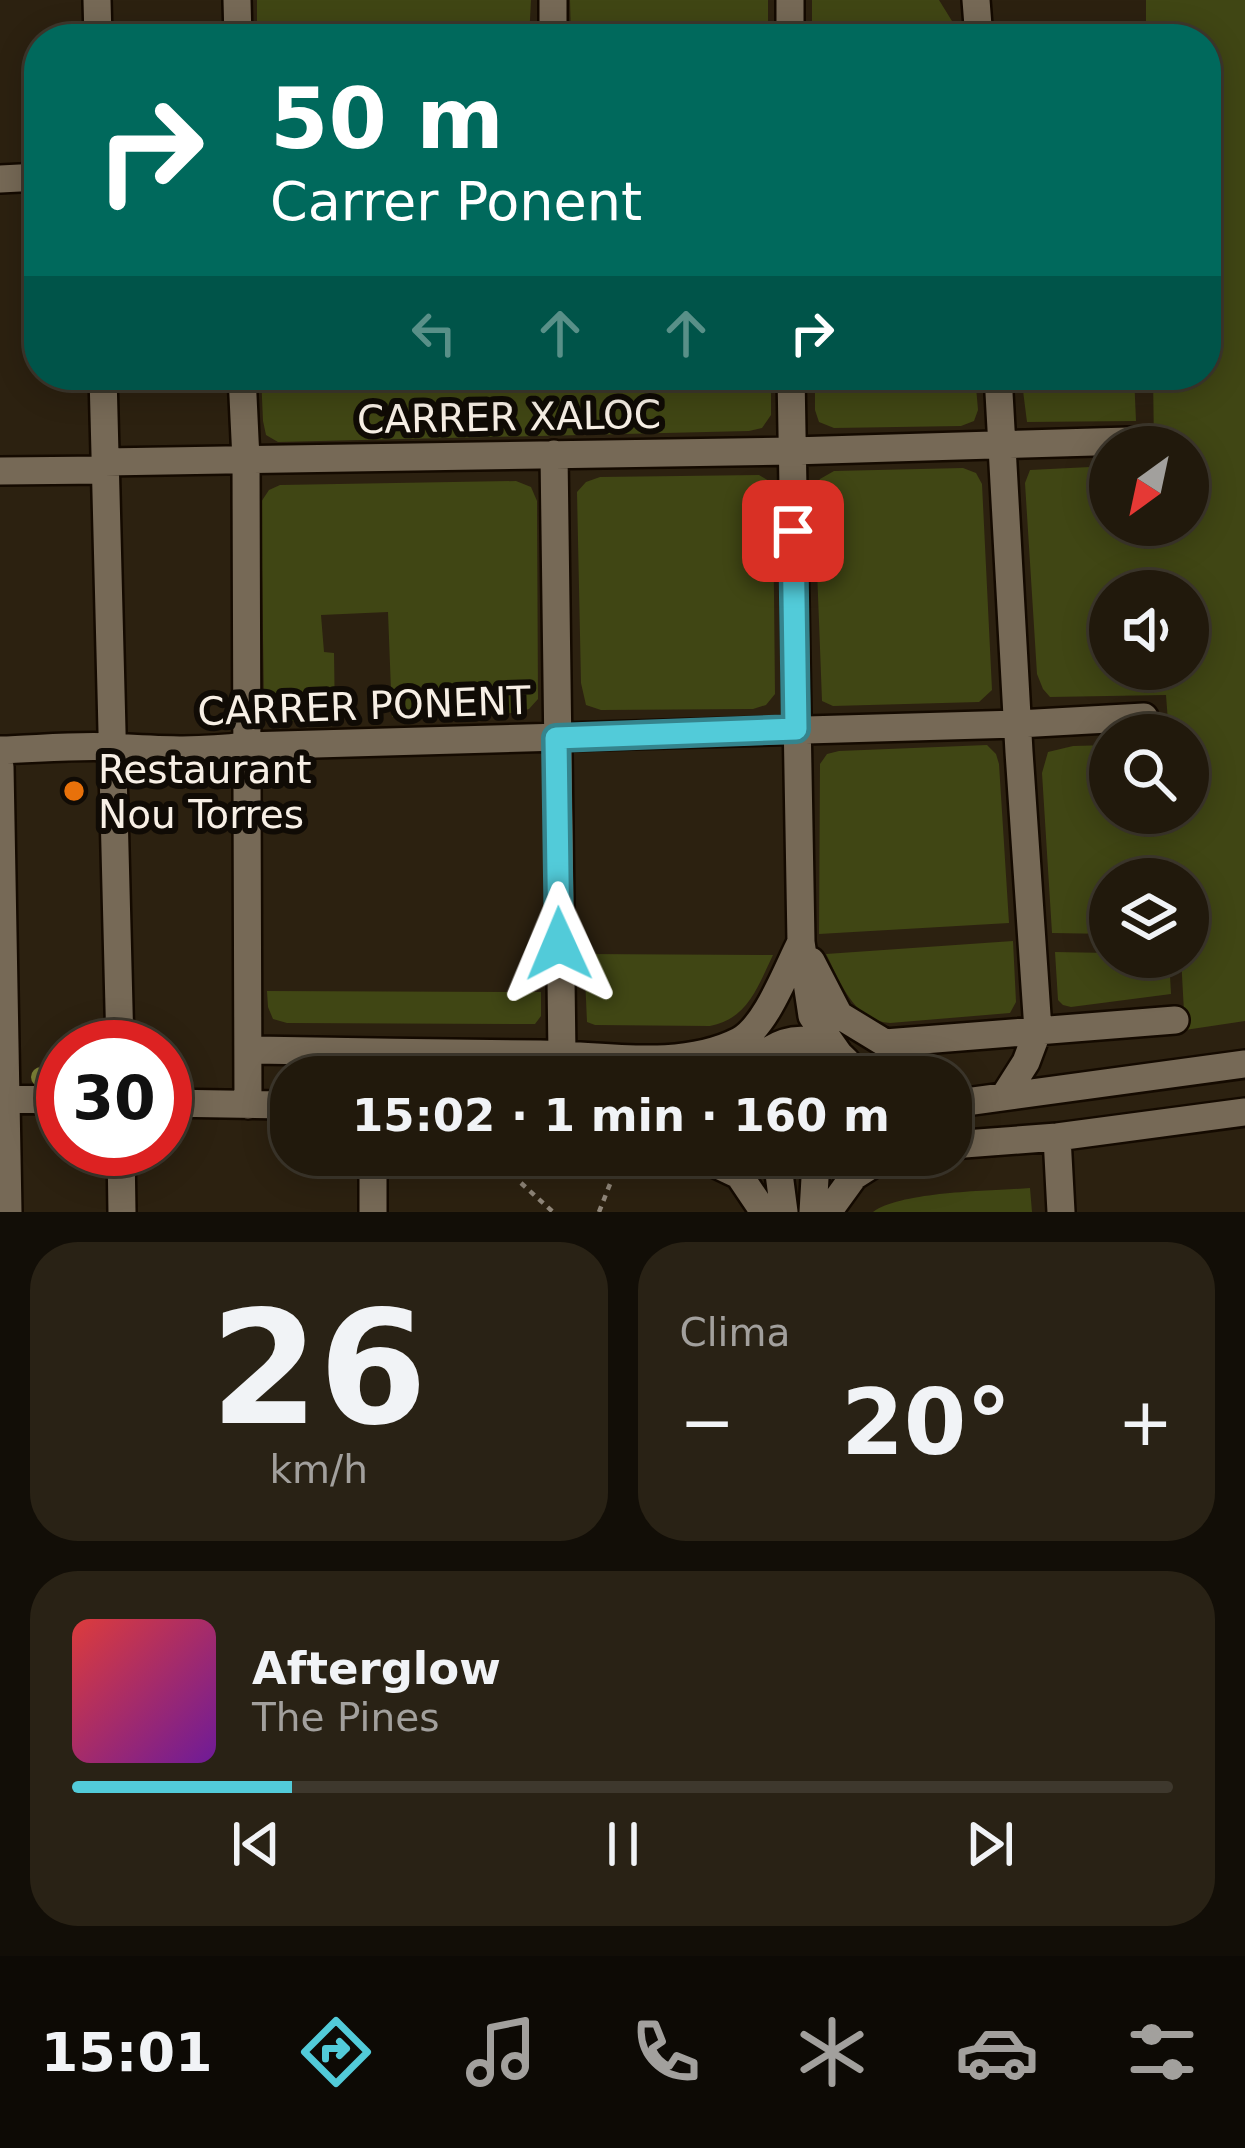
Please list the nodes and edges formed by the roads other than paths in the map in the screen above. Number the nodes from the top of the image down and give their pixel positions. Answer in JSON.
{"nodes":[{"id":1,"x":103,"y":390,"type":"edge"},
{"id":2,"x":243,"y":390,"type":"edge"},
{"id":3,"x":791,"y":390,"type":"edge"},
{"id":4,"x":999,"y":390,"type":"edge"},
{"id":5,"x":1089,"y":442,"type":"edge"},
{"id":6,"x":1003,"y":444,"type":"junction"},
{"id":7,"x":792,"y":452,"type":"junction"},
{"id":8,"x":554,"y":454,"type":"junction"},
{"id":9,"x":246,"y":460,"type":"junction"},
{"id":10,"x":105,"y":466,"type":"junction"},
{"id":11,"x":0,"y":471,"type":"edge"},
{"id":12,"x":1089,"y":720,"type":"edge"},
{"id":13,"x":1018,"y":724,"type":"junction"},
{"id":14,"x":796,"y":729,"type":"junction"},
{"id":15,"x":556,"y":738,"type":"junction"},
{"id":16,"x":245,"y":746,"type":"junction"},
{"id":17,"x":112,"y":747,"type":"junction"},
{"id":18,"x":0,"y":750,"type":"edge"},
{"id":19,"x":0,"y":767,"type":"edge"},
{"id":20,"x":801,"y":942,"type":"junction"},
{"id":21,"x":119,"y":1020,"type":"edge"},
{"id":22,"x":1174,"y":1020,"type":"dead end"},
{"id":23,"x":1038,"y":1030,"type":"junction"},
{"id":24,"x":774,"y":1046,"type":"junction"},
{"id":25,"x":248,"y":1050,"type":"junction"},
{"id":26,"x":838,"y":1053,"type":"junction"},
{"id":27,"x":562,"y":1055,"type":"junction"},
{"id":28,"x":759,"y":1056,"type":"edge"},
{"id":29,"x":840,"y":1056,"type":"edge"},
{"id":30,"x":1245,"y":1064,"type":"edge"},
{"id":31,"x":1006,"y":1096,"type":"junction"},
{"id":32,"x":2,"y":1099,"type":"edge"},
{"id":33,"x":36,"y":1100,"type":"edge"},
{"id":34,"x":972,"y":1102,"type":"edge"},
{"id":35,"x":192,"y":1104,"type":"edge"},
{"id":36,"x":248,"y":1105,"type":"junction"},
{"id":37,"x":270,"y":1105,"type":"edge"},
{"id":38,"x":1245,"y":1112,"type":"edge"},
{"id":39,"x":972,"y":1122,"type":"edge"},
{"id":40,"x":1057,"y":1136,"type":"junction"},
{"id":41,"x":990,"y":1142,"type":"junction"},
{"id":42,"x":972,"y":1143,"type":"edge"},
{"id":43,"x":122,"y":1176,"type":"edge"},
{"id":44,"x":377,"y":1176,"type":"edge"},
{"id":45,"x":741,"y":1176,"type":"edge"},
{"id":46,"x":777,"y":1176,"type":"edge"},
{"id":47,"x":820,"y":1176,"type":"edge"},
{"id":48,"x":854,"y":1176,"type":"edge"},
{"id":49,"x":8,"y":1212,"type":"edge"},
{"id":50,"x":122,"y":1212,"type":"edge"},
{"id":51,"x":373,"y":1212,"type":"edge"},
{"id":52,"x":764,"y":1212,"type":"edge"},
{"id":53,"x":784,"y":1212,"type":"edge"},
{"id":54,"x":813,"y":1212,"type":"edge"},
{"id":55,"x":828,"y":1212,"type":"edge"},
{"id":56,"x":1061,"y":1212,"type":"edge"}],
"edges":[{"from":1,"to":10,"type":"street"},
{"from":2,"to":9,"type":"street"},
{"from":3,"to":7,"type":"street"},
{"from":4,"to":6,"type":"street"},
{"from":5,"to":6,"type":"street","name":"CARRER XALOC"},
{"from":6,"to":7,"type":"street","name":"CARRER XALOC"},
{"from":6,"to":13,"type":"street"},
{"from":7,"to":8,"type":"street","name":"CARRER XALOC"},
{"from":7,"to":14,"type":"street"},
{"from":8,"to":9,"type":"street","name":"CARRER XALOC"},
{"from":8,"to":15,"type":"street"},
{"from":9,"to":10,"type":"street","name":"CARRER XALOC"},
{"from":9,"to":16,"type":"street"},
{"from":10,"to":11,"type":"street","name":"CARRER XALOC"},
{"from":10,"to":17,"type":"street"},
{"from":12,"to":13,"type":"street","name":"CARRER PONENT"},
{"from":13,"to":14,"type":"street","name":"CARRER PONENT"},
{"from":13,"to":23,"type":"street"},
{"from":14,"to":15,"type":"street","name":"CARRER PONENT"},
{"from":14,"to":20,"type":"street"},
{"from":15,"to":16,"type":"street","name":"CARRER PONENT"},
{"from":15,"to":27,"type":"street"},
{"from":16,"to":17,"type":"street","name":"CARRER PONENT"},
{"from":16,"to":25,"type":"street"},
{"from":17,"to":18,"type":"street","name":"CARRER PONENT"},
{"from":17,"to":21,"type":"street"},
{"from":19,"to":32,"type":"street"},
{"from":20,"to":23,"type":"street"},
{"from":20,"to":24,"type":"street"},
{"from":20,"to":26,"type":"street"},
{"from":20,"to":27,"type":"street"},
{"from":22,"to":23,"type":"street"},
{"from":23,"to":31,"type":"street"},
{"from":24,"to":26,"type":"street"},
{"from":24,"to":28,"type":"street"},
{"from":25,"to":27,"type":"street"},
{"from":25,"to":36,"type":"street"},
{"from":26,"to":29,"type":"street"},
{"from":30,"to":31,"type":"street"},
{"from":31,"to":34,"type":"street"},
{"from":32,"to":33,"type":"street"},
{"from":32,"to":49,"type":"street"},
{"from":35,"to":36,"type":"street"},
{"from":36,"to":37,"type":"street"},
{"from":38,"to":40,"type":"street"},
{"from":39,"to":41,"type":"street"},
{"from":40,"to":41,"type":"street"},
{"from":40,"to":56,"type":"street"},
{"from":41,"to":42,"type":"street"},
{"from":43,"to":50,"type":"street"},
{"from":44,"to":51,"type":"street"},
{"from":45,"to":52,"type":"street"},
{"from":46,"to":53,"type":"street"},
{"from":47,"to":54,"type":"street"},
{"from":48,"to":55,"type":"street"}]}
